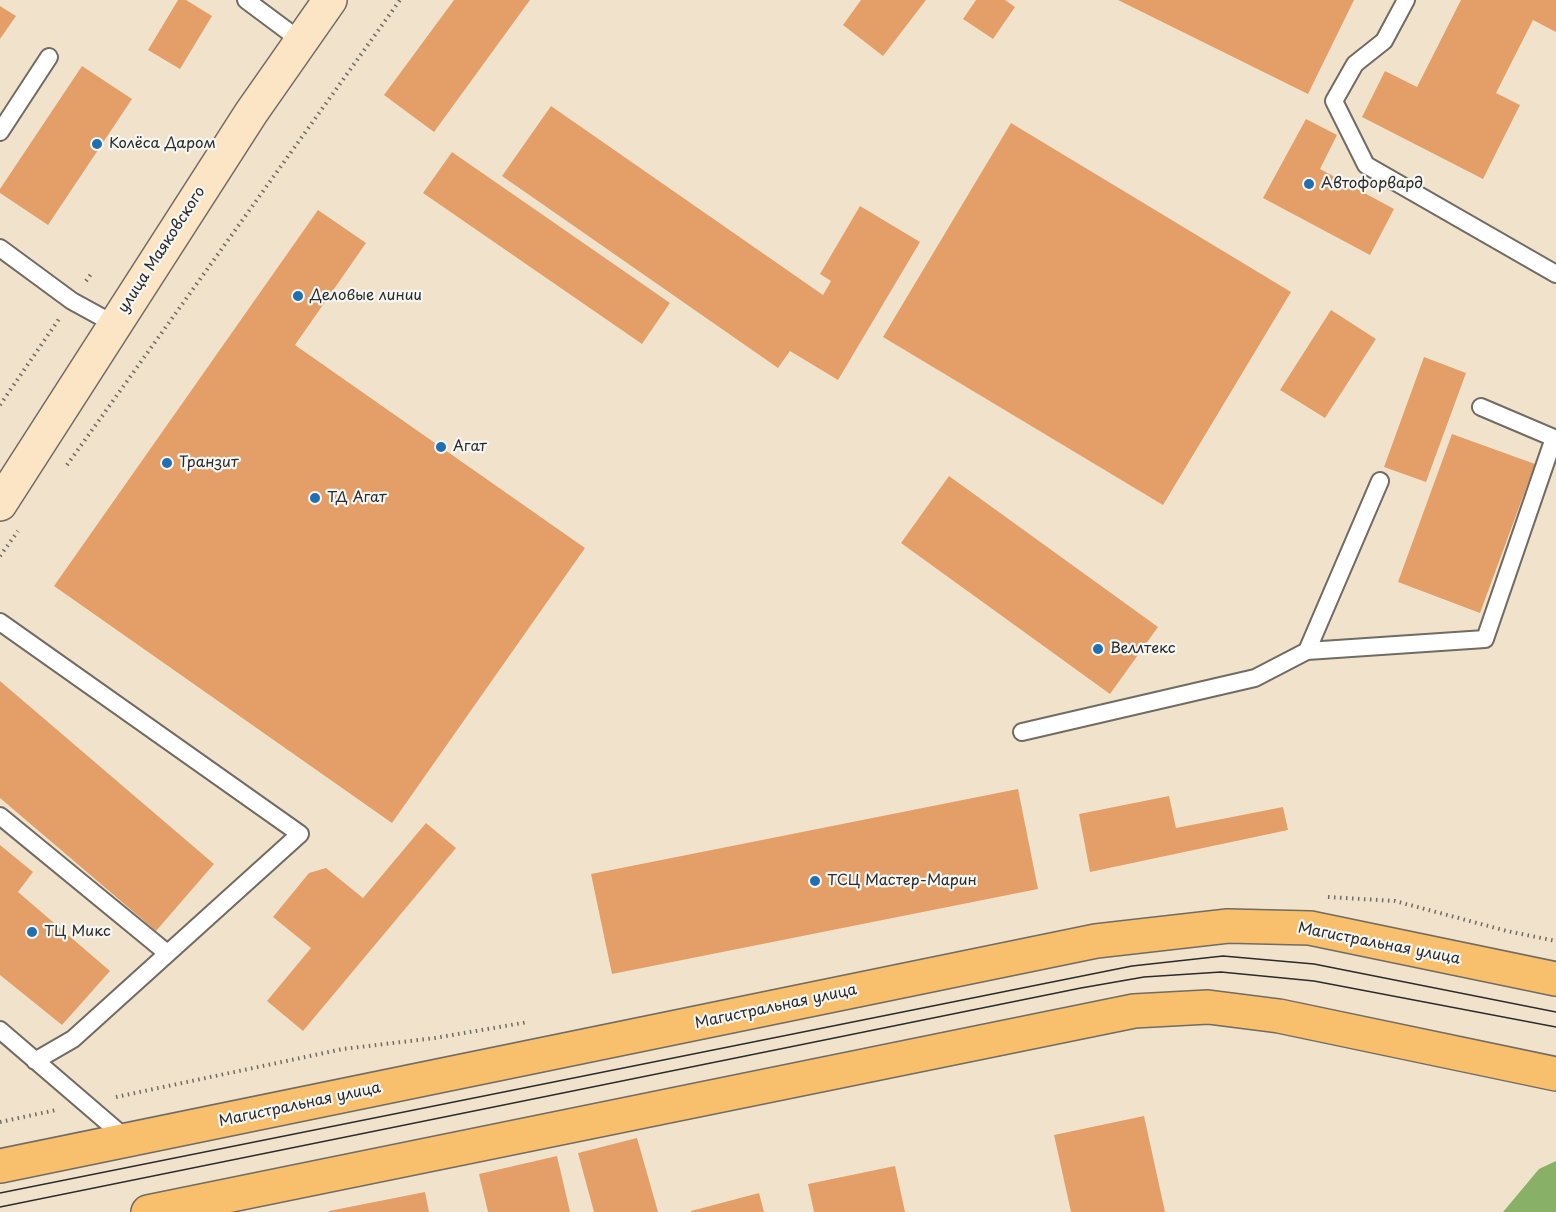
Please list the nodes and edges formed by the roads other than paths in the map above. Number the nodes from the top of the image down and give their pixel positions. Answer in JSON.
{"nodes":[{"id":1,"x":246,"y":0,"type":"edge"},
{"id":2,"x":330,"y":0,"type":"edge"},
{"id":3,"x":1406,"y":0,"type":"edge"},
{"id":4,"x":301,"y":41,"type":"junction"},
{"id":5,"x":49,"y":57,"type":"dead end"},
{"id":6,"x":0,"y":132,"type":"edge"},
{"id":7,"x":0,"y":248,"type":"edge"},
{"id":8,"x":1556,"y":274,"type":"edge"},
{"id":9,"x":114,"y":324,"type":"junction"},
{"id":10,"x":1481,"y":406,"type":"dead end"},
{"id":11,"x":1380,"y":481,"type":"dead end"},
{"id":12,"x":10,"y":516,"type":"edge"},
{"id":13,"x":0,"y":622,"type":"edge"},
{"id":14,"x":1307,"y":651,"type":"junction"},
{"id":15,"x":1022,"y":732,"type":"dead end"},
{"id":16,"x":0,"y":816,"type":"edge"},
{"id":17,"x":167,"y":954,"type":"junction"},
{"id":18,"x":1556,"y":980,"type":"edge"},
{"id":19,"x":0,"y":1030,"type":"edge"},
{"id":20,"x":35,"y":1061,"type":"junction"},
{"id":21,"x":1556,"y":1074,"type":"edge"},
{"id":22,"x":129,"y":1140,"type":"junction"},
{"id":23,"x":0,"y":1166,"type":"edge"},
{"id":24,"x":148,"y":1212,"type":"edge"}],
"edges":[{"from":1,"to":4,"type":"lane"},
{"from":2,"to":4,"type":"main road","name":"улица Маяковского"},
{"from":3,"to":8,"type":"lane"},
{"from":4,"to":9,"type":"main road","name":"улица Маяковского"},
{"from":5,"to":6,"type":"lane"},
{"from":7,"to":9,"type":"lane"},
{"from":9,"to":12,"type":"main road","name":"улица Маяковского"},
{"from":10,"to":14,"type":"lane"},
{"from":11,"to":14,"type":"lane"},
{"from":13,"to":17,"type":"lane"},
{"from":14,"to":15,"type":"lane"},
{"from":16,"to":17,"type":"lane"},
{"from":17,"to":20,"type":"lane"},
{"from":18,"to":22,"type":"main road","name":"Магистральная улица"},
{"from":19,"to":20,"type":"lane"},
{"from":20,"to":22,"type":"lane"},
{"from":21,"to":24,"type":"main road"},
{"from":22,"to":23,"type":"main road","name":"Магистральная улица"}]}
